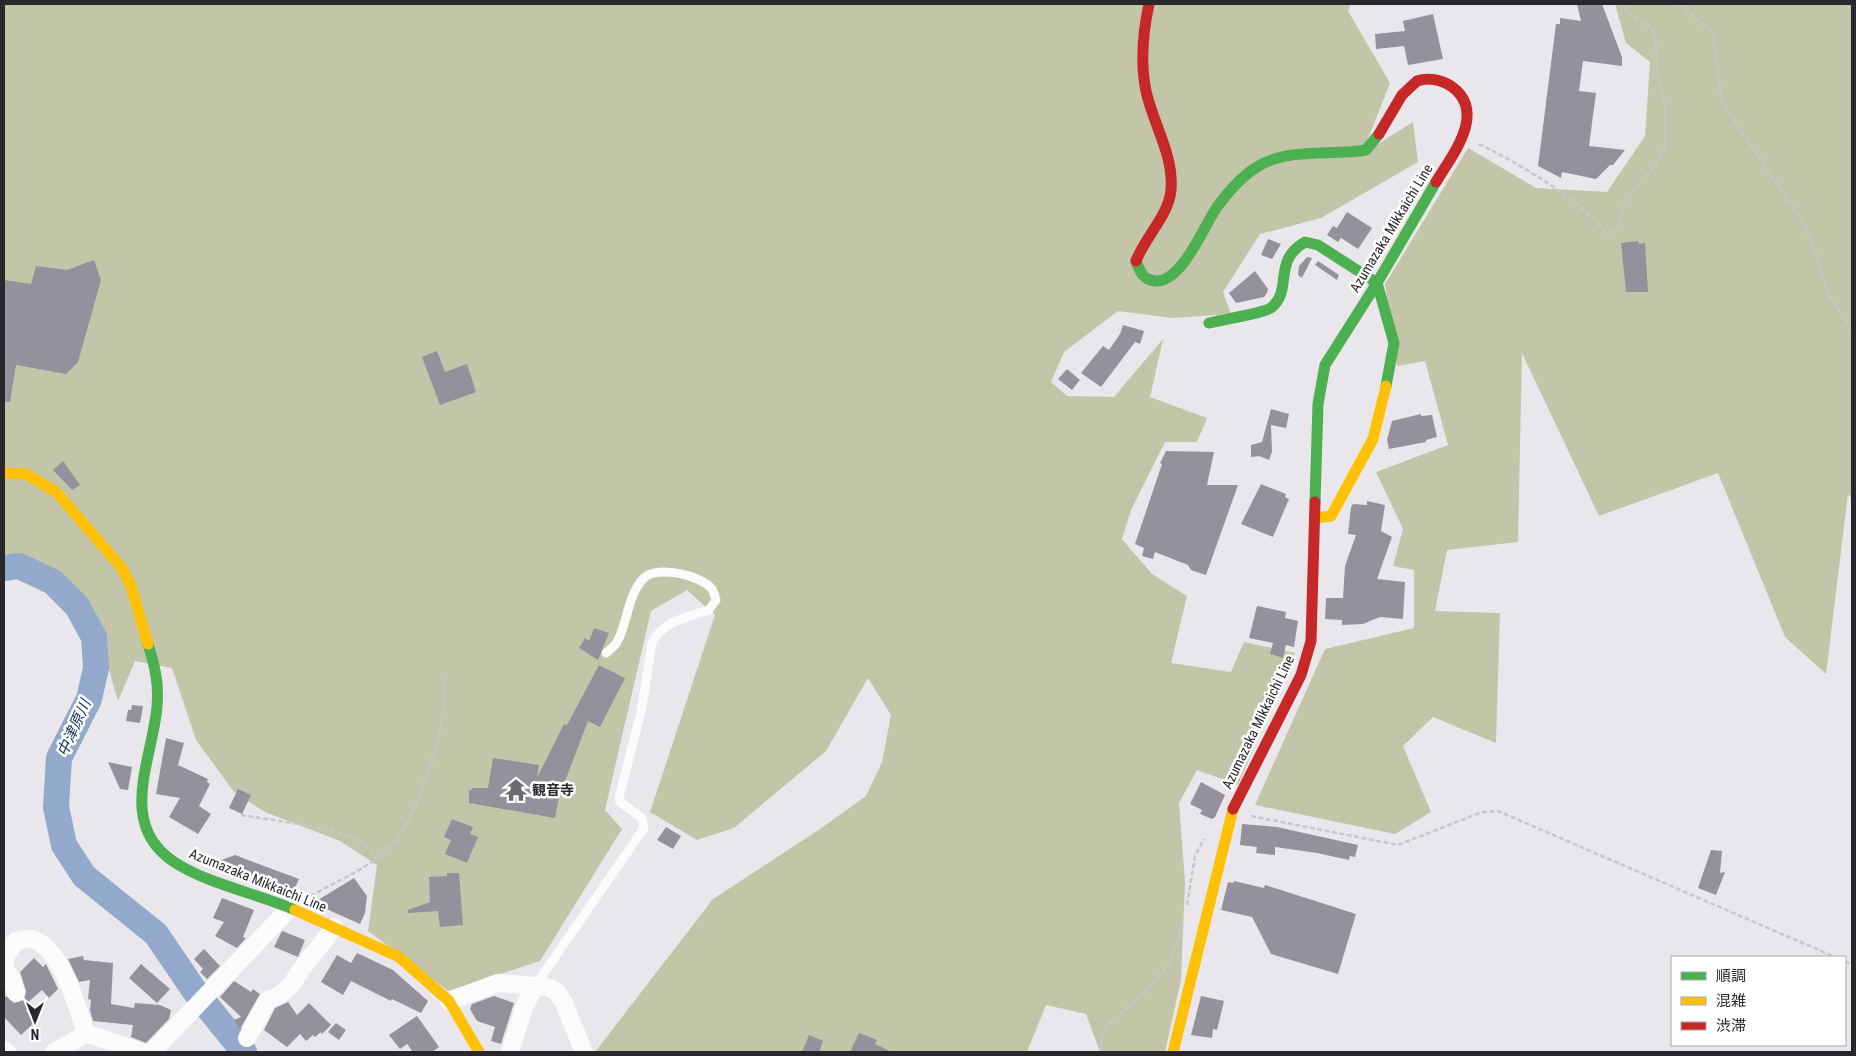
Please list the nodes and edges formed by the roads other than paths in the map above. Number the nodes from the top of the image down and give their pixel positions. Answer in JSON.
{"nodes":[{"id":1,"x":1149,"y":4,"type":"edge"},
{"id":2,"x":1377,"y":283,"type":"junction"},
{"id":3,"x":1209,"y":323,"type":"dead end"},
{"id":4,"x":4,"y":473,"type":"edge"},
{"id":5,"x":1316,"y":518,"type":"junction"},
{"id":6,"x":606,"y":653,"type":"dead end"},
{"id":7,"x":290,"y":908,"type":"junction"},
{"id":8,"x":334,"y":927,"type":"junction"},
{"id":9,"x":302,"y":972,"type":"junction"},
{"id":10,"x":535,"y":986,"type":"junction"},
{"id":11,"x":16,"y":993,"type":"dead end"},
{"id":12,"x":298,"y":998,"type":"dead end"},
{"id":13,"x":449,"y":1001,"type":"junction"},
{"id":14,"x":86,"y":1034,"type":"junction"},
{"id":15,"x":247,"y":1038,"type":"dead end"},
{"id":16,"x":4,"y":1050,"type":"edge"},
{"id":17,"x":7,"y":1052,"type":"edge"},
{"id":18,"x":54,"y":1052,"type":"edge"},
{"id":19,"x":142,"y":1052,"type":"edge"},
{"id":20,"x":152,"y":1052,"type":"edge"},
{"id":21,"x":479,"y":1052,"type":"edge"},
{"id":22,"x":510,"y":1052,"type":"edge"},
{"id":23,"x":584,"y":1052,"type":"edge"},
{"id":24,"x":1173,"y":1052,"type":"edge"}],
"edges":[{"from":1,"to":2,"type":"main road","name":"Azumazaka Mikkaichi Line"},
{"from":2,"to":3,"type":"main road"},
{"from":2,"to":5,"type":"main road","name":"Azumazaka Mikkaichi Line"},
{"from":2,"to":5,"type":"main road"},
{"from":4,"to":7,"type":"main road","name":"Azumazaka Mikkaichi Line"},
{"from":5,"to":24,"type":"main road","name":"Azumazaka Mikkaichi Line"},
{"from":6,"to":10,"type":"lane"},
{"from":7,"to":8,"type":"main road","name":"Azumazaka Mikkaichi Line"},
{"from":7,"to":20,"type":"street"},
{"from":8,"to":9,"type":"street"},
{"from":8,"to":13,"type":"main road","name":"Azumazaka Mikkaichi Line"},
{"from":9,"to":12,"type":"street"},
{"from":9,"to":15,"type":"street"},
{"from":10,"to":13,"type":"street"},
{"from":10,"to":22,"type":"street"},
{"from":10,"to":23,"type":"street"},
{"from":11,"to":14,"type":"street"},
{"from":13,"to":21,"type":"main road","name":"Azumazaka Mikkaichi Line"},
{"from":14,"to":18,"type":"street"},
{"from":14,"to":19,"type":"street"},
{"from":16,"to":17,"type":"street"}]}
